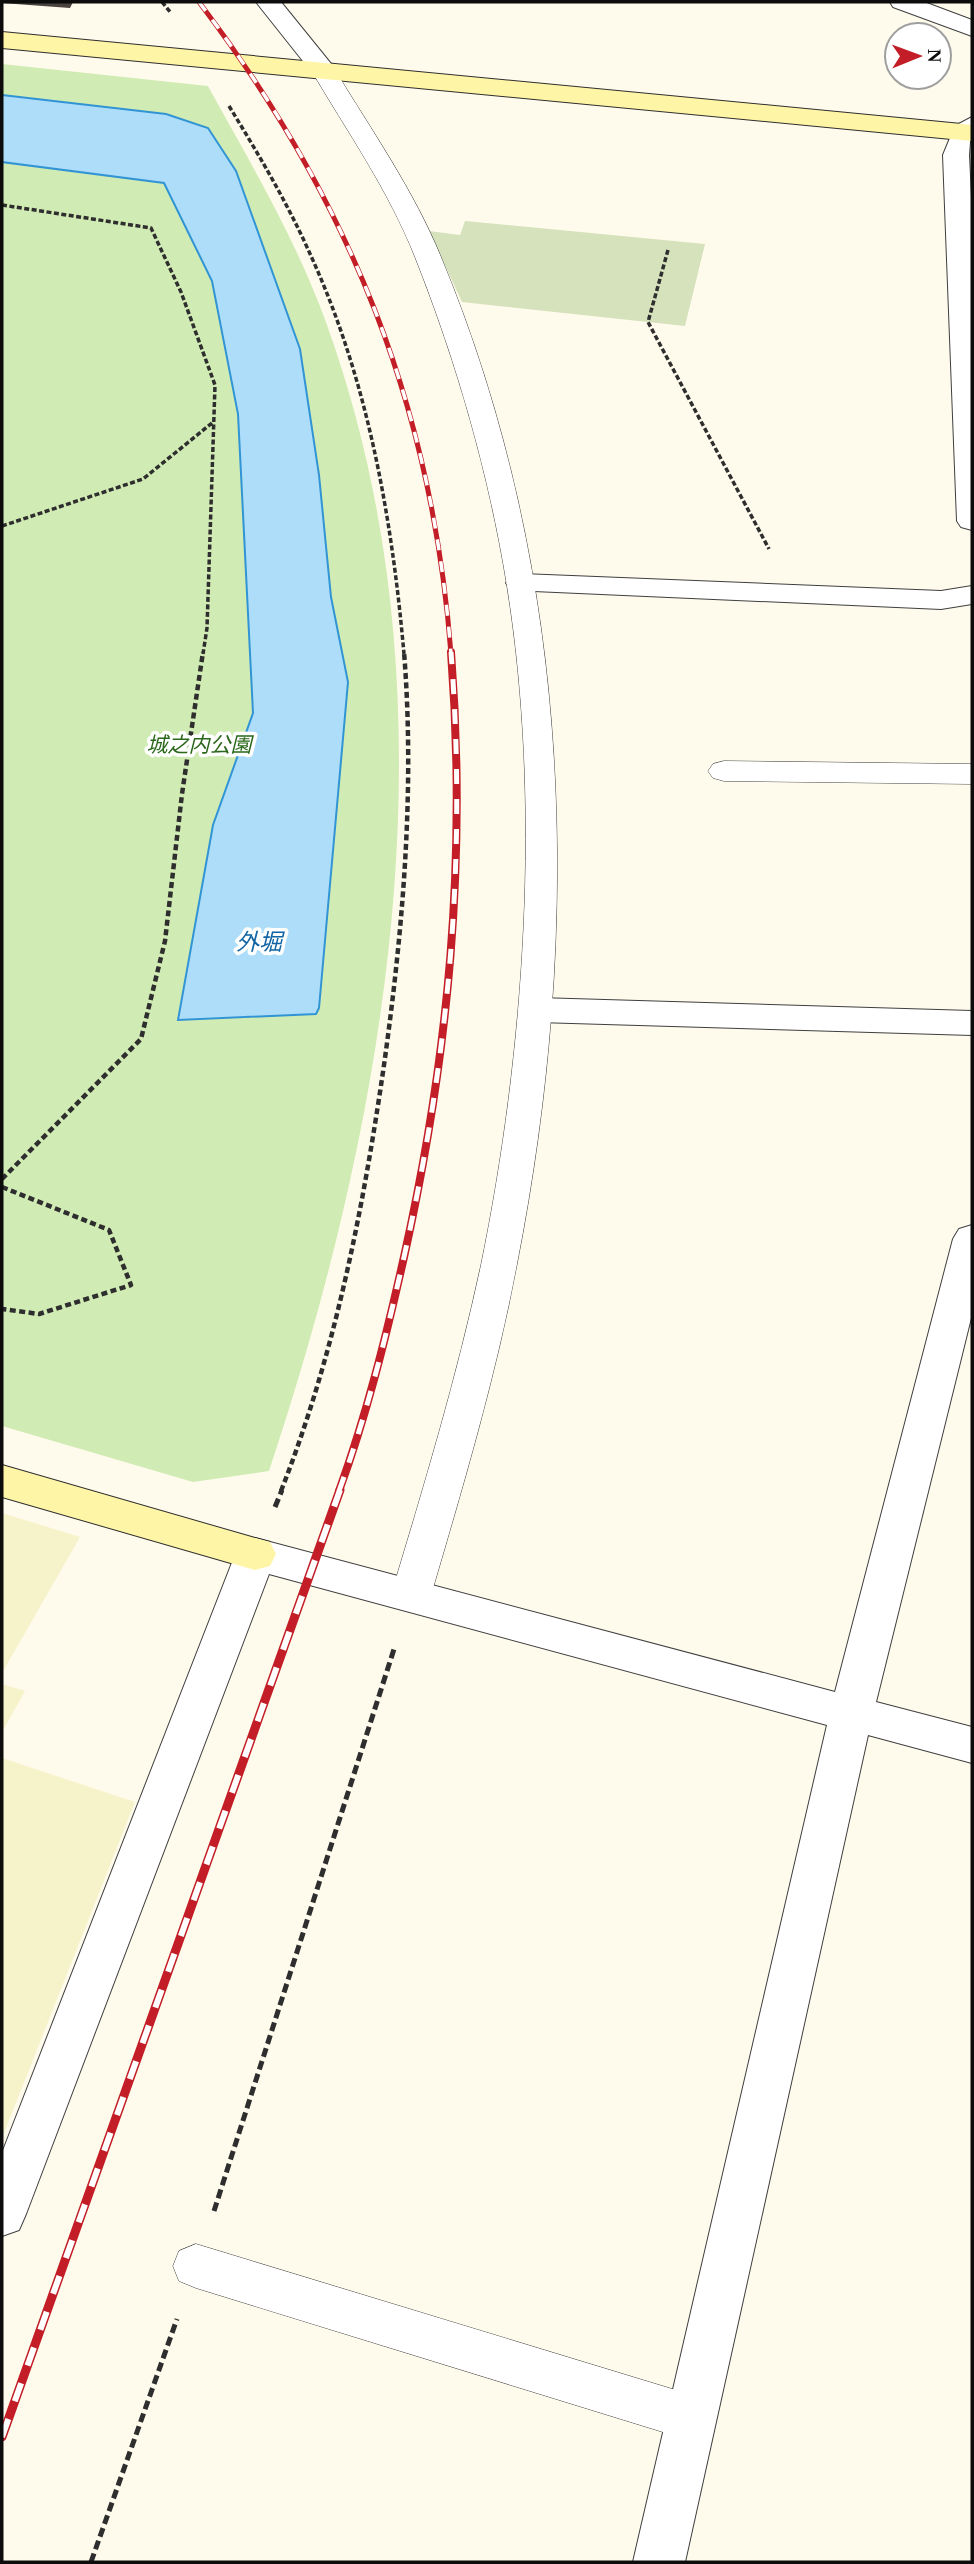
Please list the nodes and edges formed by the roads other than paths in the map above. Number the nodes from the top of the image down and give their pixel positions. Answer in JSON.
{"nodes":[{"id":1,"x":268,"y":2,"type":"edge"},
{"id":2,"x":902,"y":2,"type":"edge"},
{"id":3,"x":972,"y":29,"type":"edge"},
{"id":4,"x":2,"y":40,"type":"edge"},
{"id":5,"x":323,"y":70,"type":"junction"},
{"id":6,"x":970,"y":130,"type":"edge"},
{"id":7,"x":972,"y":521,"type":"edge"},
{"id":8,"x":522,"y":583,"type":"junction"},
{"id":9,"x":972,"y":595,"type":"edge"},
{"id":10,"x":724,"y":771,"type":"dead end"},
{"id":11,"x":972,"y":774,"type":"edge"},
{"id":12,"x":538,"y":1010,"type":"junction"},
{"id":13,"x":972,"y":1023,"type":"edge"},
{"id":14,"x":972,"y":1239,"type":"edge"},
{"id":15,"x":2,"y":1481,"type":"edge"},
{"id":16,"x":263,"y":1536,"type":"junction"},
{"id":17,"x":411,"y":1595,"type":"junction"},
{"id":18,"x":851,"y":1714,"type":"junction"},
{"id":19,"x":972,"y":1745,"type":"edge"},
{"id":20,"x":3,"y":2205,"type":"edge"},
{"id":21,"x":196,"y":2266,"type":"road end"},
{"id":22,"x":692,"y":2418,"type":"junction"},
{"id":23,"x":659,"y":2562,"type":"edge"}],
"edges":[{"from":1,"to":5,"type":"street"},
{"from":2,"to":3,"type":"street"},
{"from":4,"to":5,"type":"street"},
{"from":5,"to":6,"type":"street"},
{"from":5,"to":8,"type":"lane"},
{"from":6,"to":7,"type":"street"},
{"from":8,"to":9,"type":"street"},
{"from":8,"to":12,"type":"lane"},
{"from":10,"to":11,"type":"lane"},
{"from":12,"to":13,"type":"street"},
{"from":12,"to":17,"type":"lane"},
{"from":14,"to":18,"type":"street"},
{"from":15,"to":16,"type":"street"},
{"from":16,"to":17,"type":"street"},
{"from":16,"to":20,"type":"street"},
{"from":17,"to":18,"type":"street"},
{"from":18,"to":19,"type":"street"},
{"from":18,"to":22,"type":"street"},
{"from":21,"to":22,"type":"lane"},
{"from":22,"to":23,"type":"street"}]}
